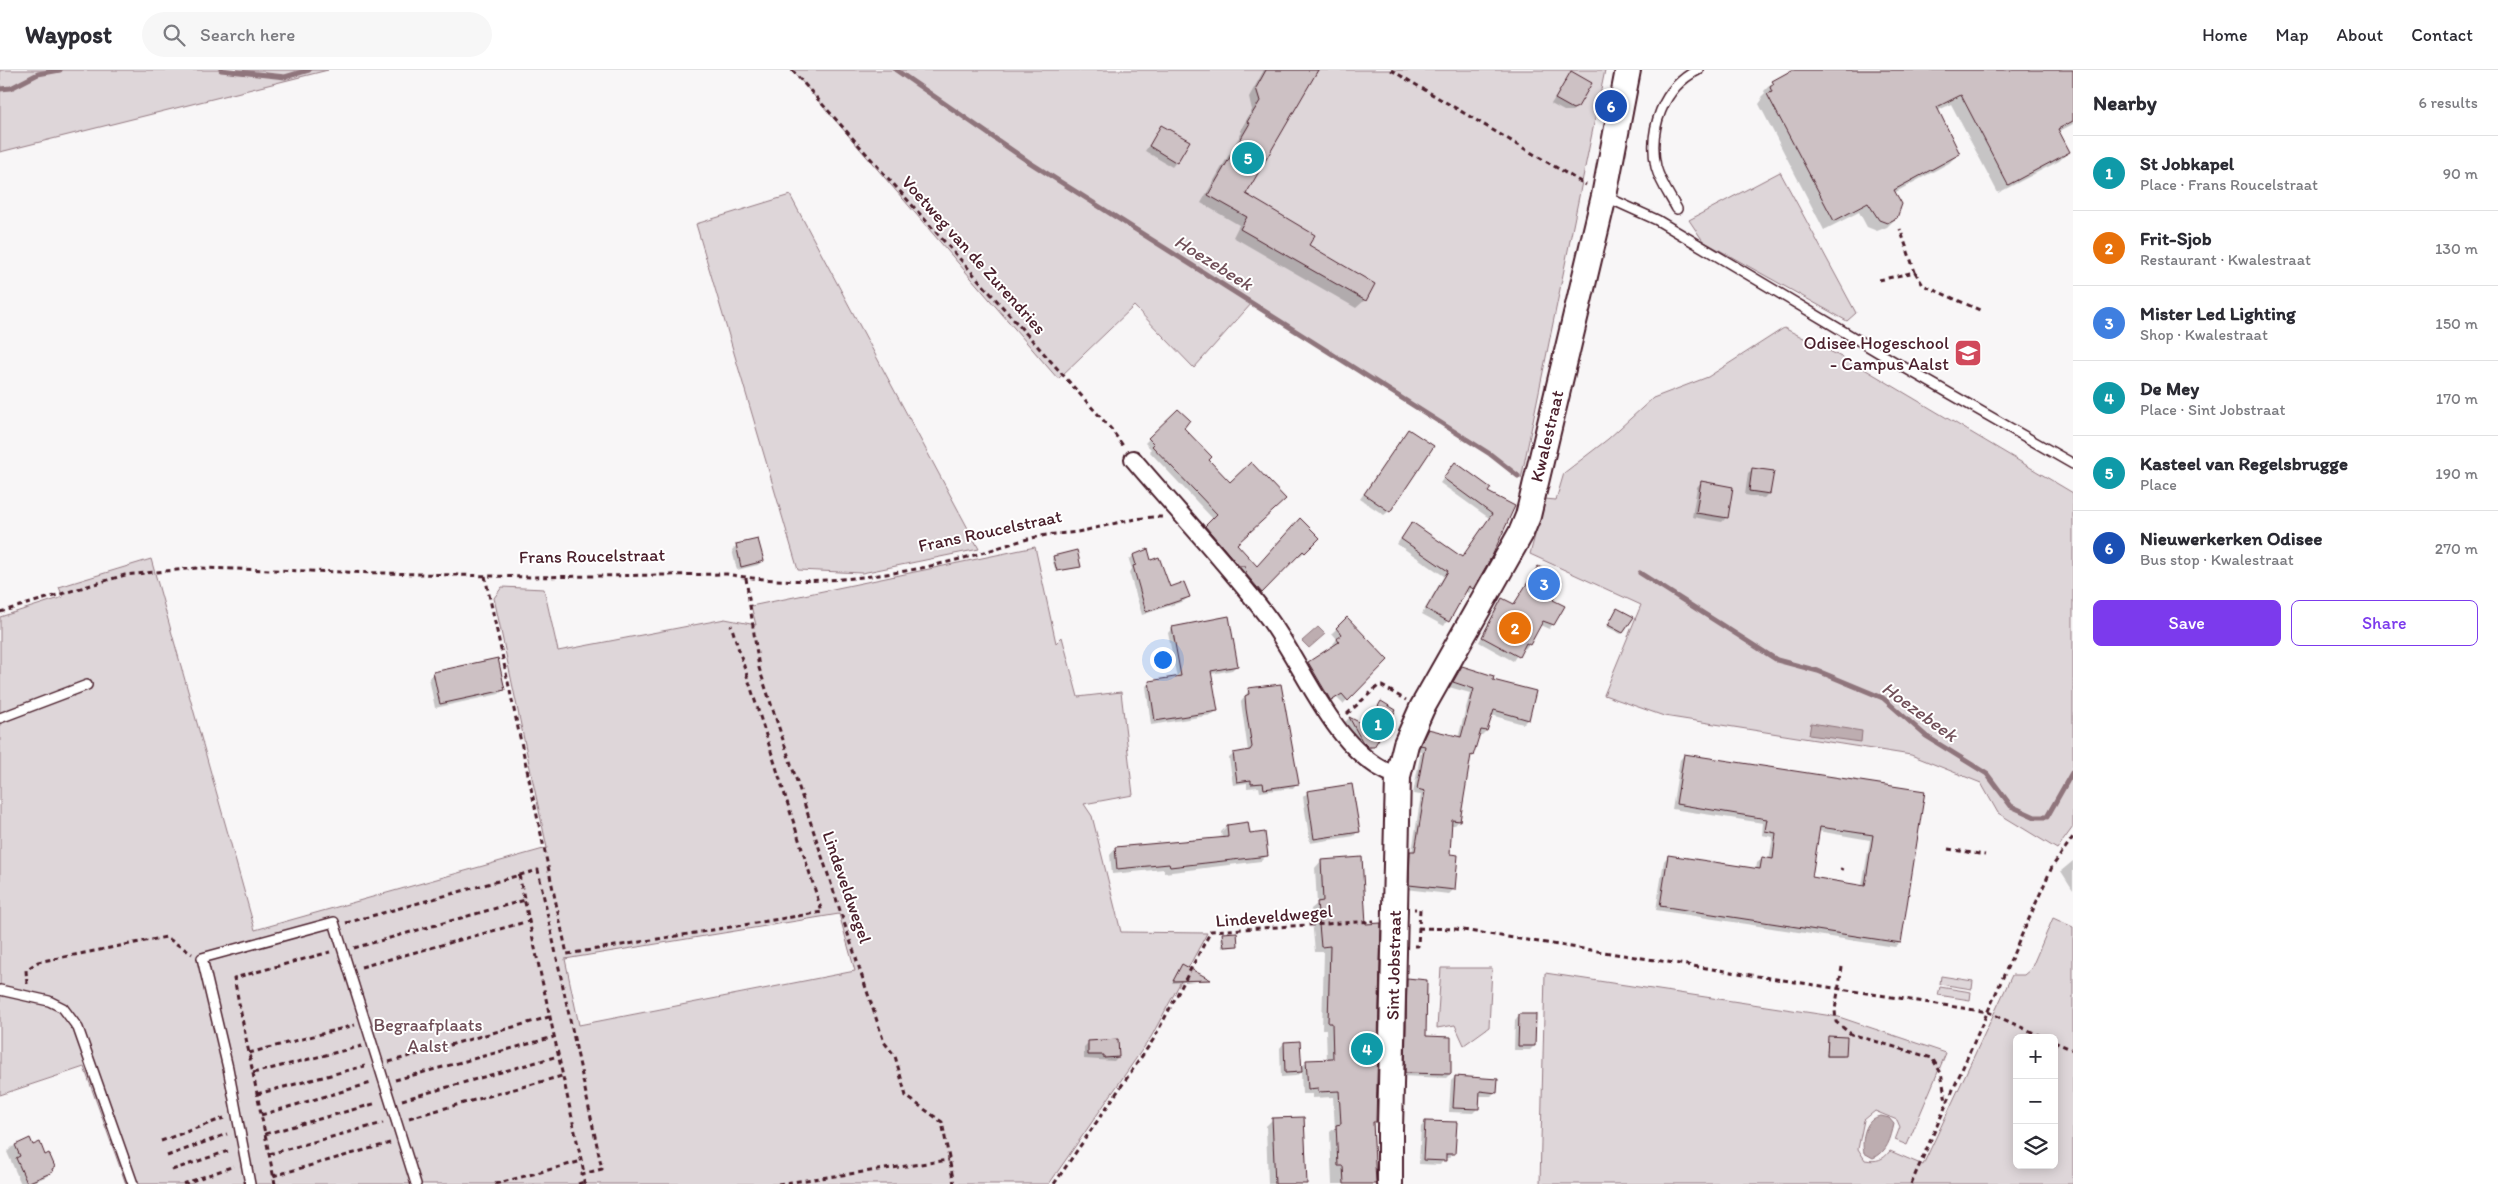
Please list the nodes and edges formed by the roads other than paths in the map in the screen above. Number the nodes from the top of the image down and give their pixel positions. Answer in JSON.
{"nodes":[{"id":1,"x":1628,"y":70,"type":"edge"},
{"id":2,"x":1698,"y":70,"type":"edge"},
{"id":3,"x":1604,"y":196,"type":"junction"},
{"id":4,"x":1677,"y":209,"type":"dead end"},
{"id":5,"x":1133,"y":459,"type":"road end"},
{"id":6,"x":2072,"y":461,"type":"edge"},
{"id":7,"x":87,"y":685,"type":"dead end"},
{"id":8,"x":0,"y":718,"type":"edge"},
{"id":9,"x":1398,"y":776,"type":"junction"},
{"id":10,"x":0,"y":990,"type":"edge"},
{"id":11,"x":133,"y":1184,"type":"edge"},
{"id":12,"x":250,"y":1184,"type":"edge"},
{"id":13,"x":416,"y":1184,"type":"edge"},
{"id":14,"x":1390,"y":1184,"type":"edge"}],
"edges":[{"from":1,"to":3,"type":"street","name":"Kwalestraat"},
{"from":2,"to":4,"type":"lane"},
{"from":3,"to":6,"type":"lane"},
{"from":3,"to":9,"type":"street","name":"Kwalestraat"},
{"from":5,"to":9,"type":"street"},
{"from":7,"to":8,"type":"lane"},
{"from":9,"to":14,"type":"street","name":"Sint Jobstraat"},
{"from":10,"to":11,"type":"lane"},
{"from":12,"to":13,"type":"lane"}]}
